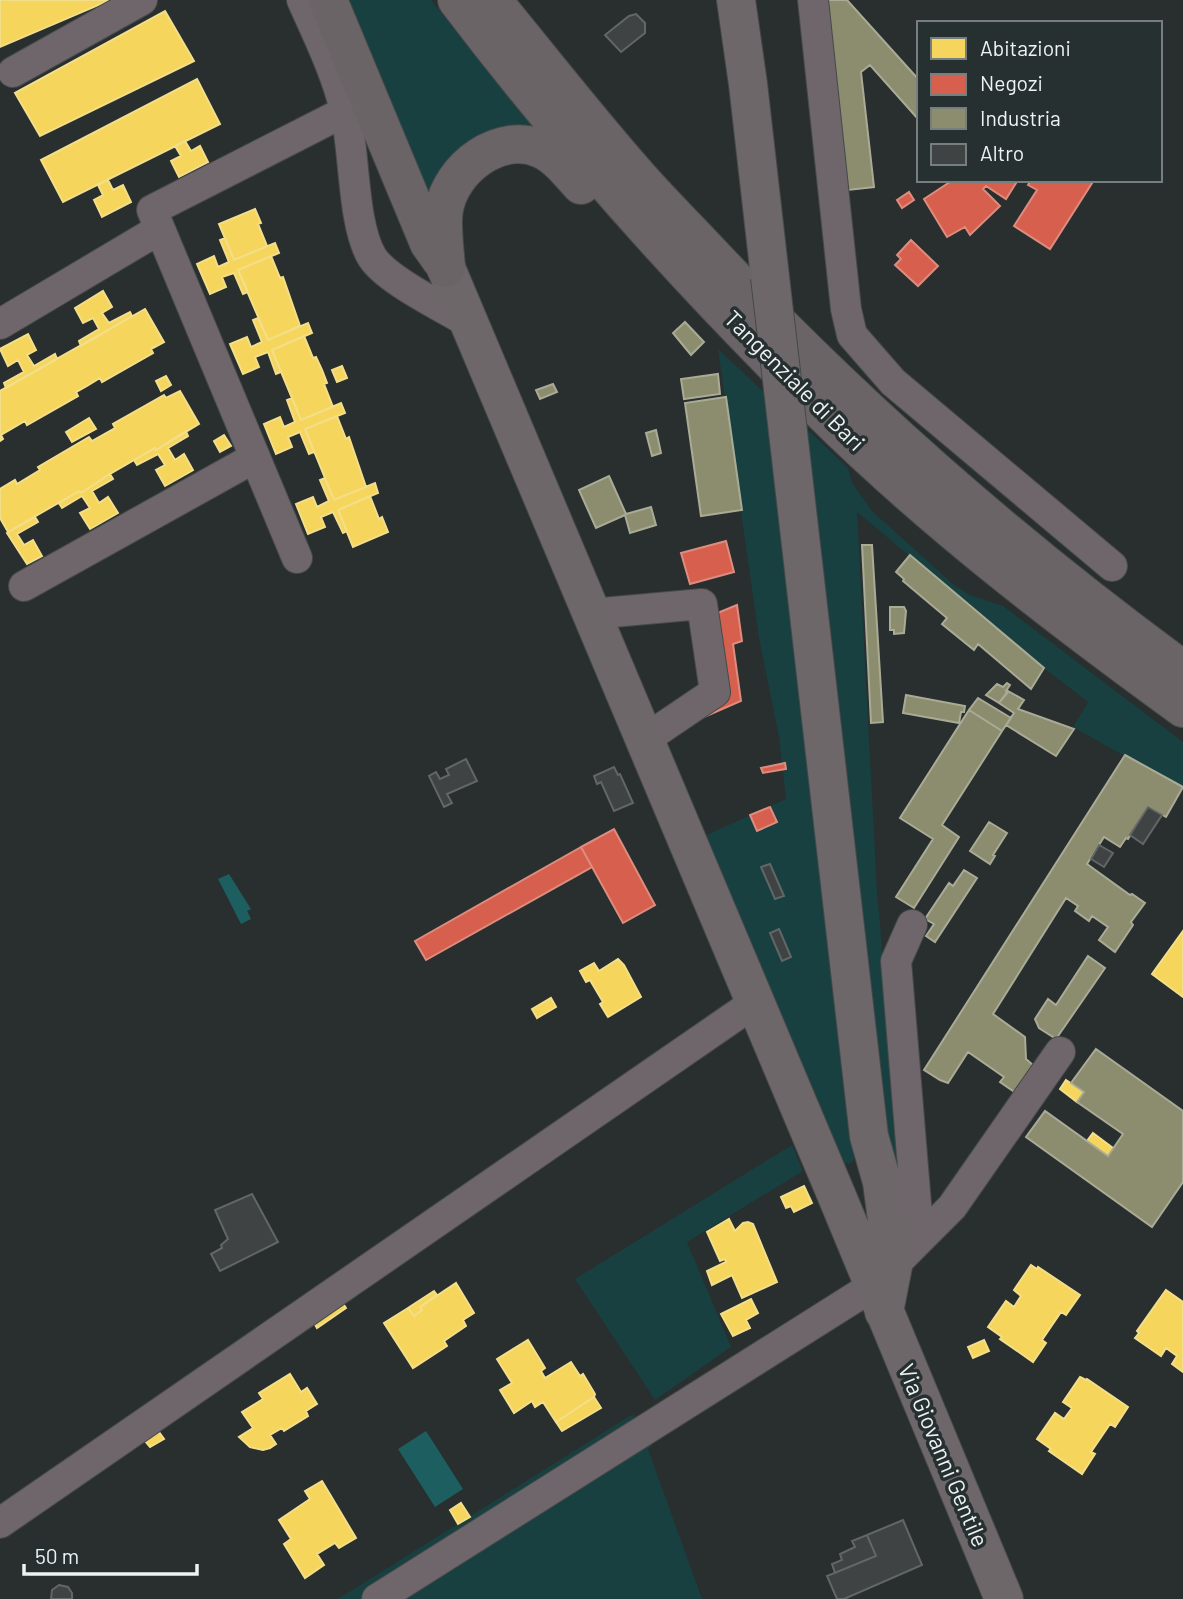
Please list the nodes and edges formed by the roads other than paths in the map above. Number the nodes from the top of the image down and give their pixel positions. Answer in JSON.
{"nodes":[{"id":1,"x":142,"y":0,"type":"edge"},
{"id":2,"x":302,"y":0,"type":"edge"},
{"id":3,"x":327,"y":0,"type":"edge"},
{"id":4,"x":457,"y":0,"type":"edge"},
{"id":5,"x":492,"y":0,"type":"edge"},
{"id":6,"x":736,"y":0,"type":"edge"},
{"id":7,"x":813,"y":0,"type":"edge"},
{"id":8,"x":13,"y":72,"type":"dead end"},
{"id":9,"x":346,"y":111,"type":"junction"},
{"id":10,"x":160,"y":229,"type":"junction"},
{"id":11,"x":446,"y":268,"type":"junction"},
{"id":12,"x":388,"y":274,"type":"junction"},
{"id":13,"x":732,"y":318,"type":"junction"},
{"id":14,"x":469,"y":323,"type":"junction"},
{"id":15,"x":0,"y":324,"type":"edge"},
{"id":16,"x":254,"y":458,"type":"junction"},
{"id":17,"x":297,"y":558,"type":"dead end"},
{"id":18,"x":1112,"y":566,"type":"dead end"},
{"id":19,"x":24,"y":586,"type":"dead end"},
{"id":20,"x":591,"y":614,"type":"junction"},
{"id":21,"x":1183,"y":670,"type":"edge"},
{"id":22,"x":1183,"y":708,"type":"edge"},
{"id":23,"x":644,"y":740,"type":"junction"},
{"id":24,"x":912,"y":925,"type":"dead end"},
{"id":25,"x":754,"y":1003,"type":"junction"},
{"id":26,"x":1060,"y":1052,"type":"dead end"},
{"id":27,"x":869,"y":1136,"type":"junction"},
{"id":28,"x":836,"y":1194,"type":"junction"},
{"id":29,"x":892,"y":1276,"type":"junction"},
{"id":30,"x":0,"y":1523,"type":"edge"},
{"id":31,"x":995,"y":1596,"type":"edge"},
{"id":32,"x":377,"y":1599,"type":"edge"}],
"edges":[{"from":1,"to":8,"type":"street"},
{"from":2,"to":9,"type":"street"},
{"from":3,"to":11,"type":"highway"},
{"from":4,"to":13,"type":"highway","name":"Tangenziale di Bari"},
{"from":5,"to":21,"type":"highway","name":"Tangenziale di Bari"},
{"from":6,"to":27,"type":"main road","bridge":true},
{"from":7,"to":18,"type":"street"},
{"from":9,"to":10,"type":"street"},
{"from":9,"to":12,"type":"street"},
{"from":10,"to":15,"type":"street"},
{"from":10,"to":16,"type":"street"},
{"from":11,"to":12,"type":"street"},
{"from":11,"to":13,"type":"highway"},
{"from":11,"to":14,"type":"main road"},
{"from":12,"to":14,"type":"street"},
{"from":13,"to":22,"type":"highway","name":"Tangenziale di Bari"},
{"from":14,"to":20,"type":"main road"},
{"from":16,"to":17,"type":"street"},
{"from":16,"to":19,"type":"street"},
{"from":20,"to":23,"type":"main road"},
{"from":20,"to":23,"type":"street"},
{"from":23,"to":25,"type":"main road"},
{"from":24,"to":29,"type":"street"},
{"from":25,"to":28,"type":"main road"},
{"from":25,"to":30,"type":"street"},
{"from":26,"to":29,"type":"street"},
{"from":27,"to":28,"type":"main road"},
{"from":27,"to":29,"type":"main road"},
{"from":28,"to":29,"type":"main road"},
{"from":29,"to":31,"type":"main road","name":"Via Giovanni Gentile"},
{"from":29,"to":32,"type":"street"}]}
